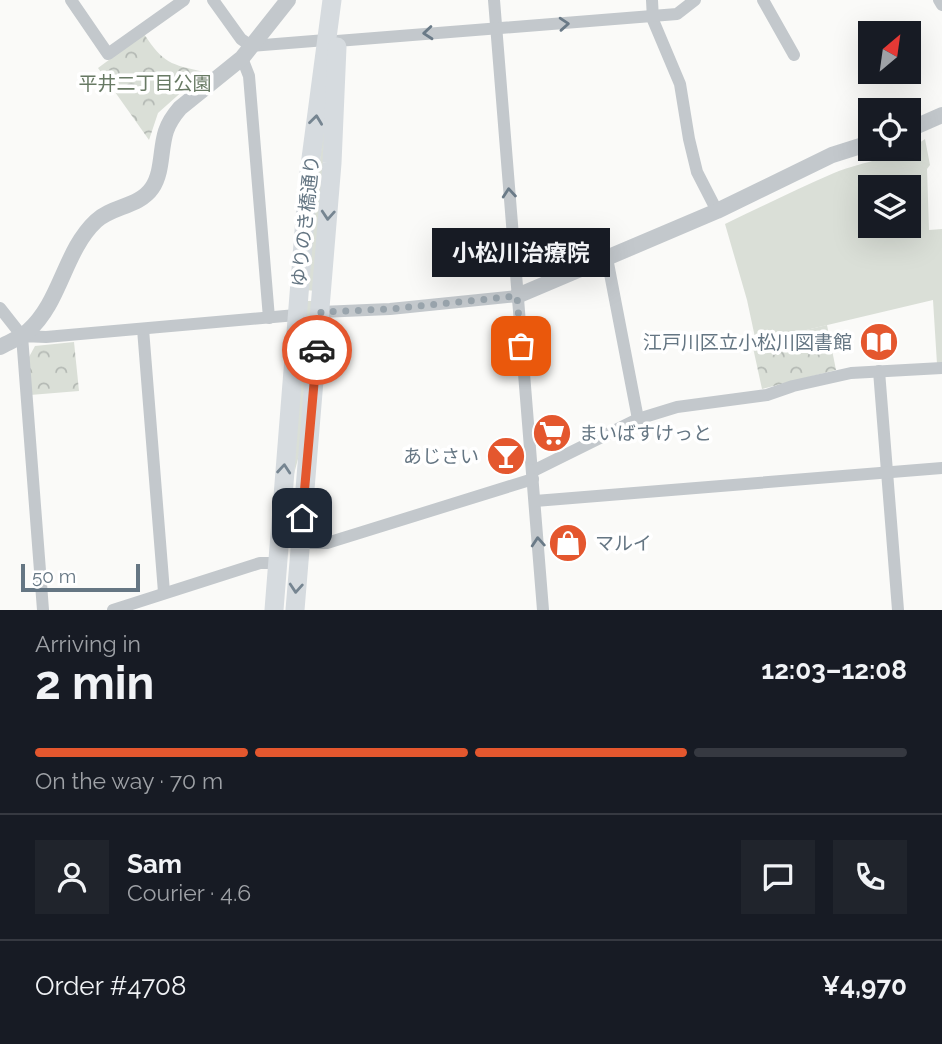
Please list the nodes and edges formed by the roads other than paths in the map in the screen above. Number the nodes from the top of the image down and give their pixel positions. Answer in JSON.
{"nodes":[{"id":1,"x":71,"y":0,"type":"edge"},
{"id":2,"x":184,"y":0,"type":"edge"},
{"id":3,"x":213,"y":0,"type":"edge"},
{"id":4,"x":288,"y":0,"type":"edge"},
{"id":5,"x":334,"y":0,"type":"edge"},
{"id":6,"x":494,"y":0,"type":"edge"},
{"id":7,"x":652,"y":0,"type":"edge"},
{"id":8,"x":695,"y":0,"type":"edge"},
{"id":9,"x":763,"y":0,"type":"edge"},
{"id":10,"x":939,"y":0,"type":"edge"},
{"id":11,"x":942,"y":5,"type":"edge"},
{"id":12,"x":653,"y":16,"type":"junction"},
{"id":13,"x":496,"y":28,"type":"junction"},
{"id":14,"x":332,"y":41,"type":"junction"},
{"id":15,"x":246,"y":52,"type":"junction"},
{"id":16,"x":794,"y":55,"type":"dead end"},
{"id":17,"x":942,"y":115,"type":"edge"},
{"id":18,"x":921,"y":124,"type":"edge"},
{"id":19,"x":858,"y":147,"type":"edge"},
{"id":20,"x":717,"y":211,"type":"junction"},
{"id":21,"x":607,"y":258,"type":"junction"},
{"id":22,"x":517,"y":296,"type":"junction"},
{"id":23,"x":0,"y":308,"type":"edge"},
{"id":24,"x":321,"y":312,"type":"junction"},
{"id":25,"x":296,"y":315,"type":"junction"},
{"id":26,"x":269,"y":318,"type":"junction"},
{"id":27,"x":143,"y":329,"type":"junction"},
{"id":28,"x":22,"y":336,"type":"junction"},
{"id":29,"x":0,"y":347,"type":"edge"},
{"id":30,"x":942,"y":368,"type":"edge"},
{"id":31,"x":879,"y":371,"type":"junction"},
{"id":32,"x":638,"y":419,"type":"junction"},
{"id":33,"x":942,"y":468,"type":"edge"},
{"id":34,"x":887,"y":472,"type":"junction"},
{"id":35,"x":533,"y":475,"type":"junction"},
{"id":36,"x":536,"y":501,"type":"junction"},
{"id":37,"x":299,"y":543,"type":"junction"},
{"id":38,"x":277,"y":563,"type":"junction"},
{"id":39,"x":164,"y":592,"type":"junction"},
{"id":40,"x":43,"y":610,"type":"edge"},
{"id":41,"x":113,"y":610,"type":"edge"},
{"id":42,"x":274,"y":610,"type":"edge"},
{"id":43,"x":295,"y":610,"type":"edge"},
{"id":44,"x":543,"y":610,"type":"edge"},
{"id":45,"x":898,"y":610,"type":"edge"}],
"edges":[{"from":1,"to":2,"type":"street"},
{"from":3,"to":15,"type":"street"},
{"from":4,"to":15,"type":"street"},
{"from":5,"to":14,"type":"main road","name":"ゆりのき橋通り"},
{"from":6,"to":13,"type":"street"},
{"from":7,"to":12,"type":"street"},
{"from":8,"to":12,"type":"street"},
{"from":9,"to":16,"type":"street"},
{"from":10,"to":11,"type":"street"},
{"from":13,"to":12,"type":"street","one_way":true},
{"from":12,"to":20,"type":"street"},
{"from":13,"to":14,"type":"street","one_way":true},
{"from":22,"to":13,"type":"street","one_way":true},
{"from":14,"to":15,"type":"street"},
{"from":14,"to":24,"type":"main road","name":"ゆりのき橋通り","one_way":true},
{"from":25,"to":14,"type":"main road","name":"ゆりのき橋通り","one_way":true},
{"from":15,"to":26,"type":"street"},
{"from":15,"to":28,"type":"street"},
{"from":17,"to":18,"type":"street"},
{"from":19,"to":20,"type":"street"},
{"from":20,"to":21,"type":"street"},
{"from":21,"to":22,"type":"street"},
{"from":21,"to":32,"type":"street"},
{"from":22,"to":24,"type":"street"},
{"from":22,"to":35,"type":"street"},
{"from":23,"to":28,"type":"street"},
{"from":24,"to":37,"type":"main road","name":"ゆりのき橋通り"},
{"from":25,"to":26,"type":"street"},
{"from":38,"to":25,"type":"main road","name":"ゆりのき橋通り","one_way":true},
{"from":26,"to":27,"type":"street"},
{"from":27,"to":28,"type":"street"},
{"from":27,"to":39,"type":"street"},
{"from":28,"to":29,"type":"street"},
{"from":28,"to":40,"type":"street"},
{"from":30,"to":31,"type":"street"},
{"from":31,"to":32,"type":"street"},
{"from":31,"to":34,"type":"street"},
{"from":32,"to":35,"type":"street"},
{"from":33,"to":34,"type":"street"},
{"from":34,"to":36,"type":"street"},
{"from":34,"to":45,"type":"street"},
{"from":35,"to":36,"type":"street"},
{"from":35,"to":37,"type":"street"},
{"from":44,"to":36,"type":"street","one_way":true},
{"from":37,"to":43,"type":"main road","name":"ゆりのき橋通り","one_way":true},
{"from":38,"to":39,"type":"street"},
{"from":38,"to":42,"type":"main road","name":"ゆりのき橋通り"},
{"from":39,"to":41,"type":"street"}]}
